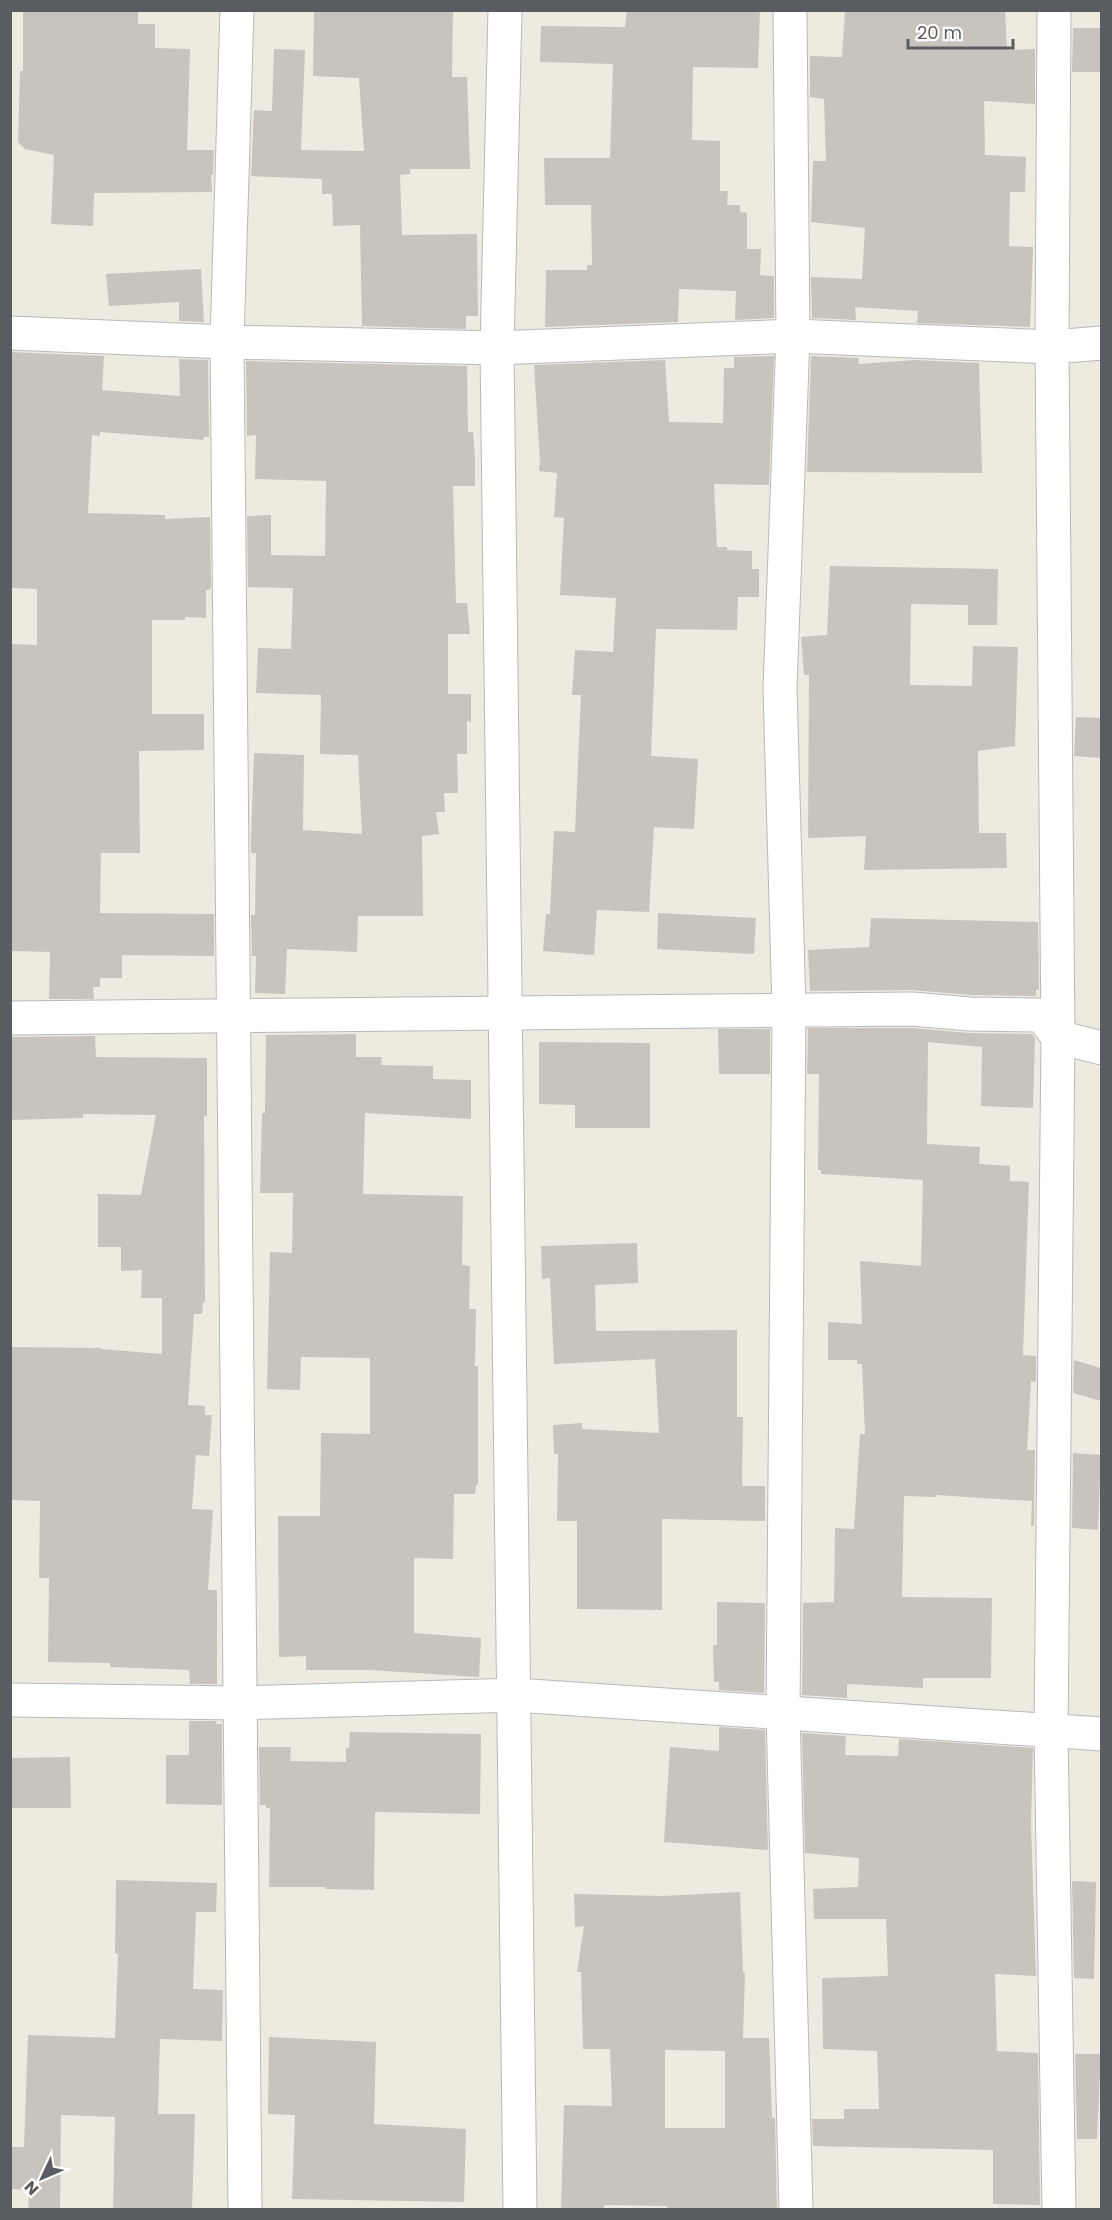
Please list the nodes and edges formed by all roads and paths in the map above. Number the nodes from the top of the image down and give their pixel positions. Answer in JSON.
{"nodes":[{"id":1,"x":237,"y":10,"type":"edge"},
{"id":2,"x":505,"y":10,"type":"edge"},
{"id":3,"x":790,"y":10,"type":"edge"},
{"id":4,"x":1054,"y":10,"type":"edge"},
{"id":5,"x":10,"y":333,"type":"edge"},
{"id":6,"x":793,"y":336,"type":"junction"},
{"id":7,"x":227,"y":342,"type":"junction"},
{"id":8,"x":1101,"y":343,"type":"edge"},
{"id":9,"x":1052,"y":347,"type":"junction"},
{"id":10,"x":496,"y":348,"type":"junction"},
{"id":11,"x":789,"y":1009,"type":"junction"},
{"id":12,"x":505,"y":1011,"type":"junction"},
{"id":13,"x":10,"y":1018,"type":"edge"},
{"id":14,"x":234,"y":1018,"type":"junction"},
{"id":15,"x":1058,"y":1037,"type":"junction"},
{"id":16,"x":1101,"y":1047,"type":"edge"},
{"id":17,"x":515,"y":1695,"type":"junction"},
{"id":18,"x":10,"y":1700,"type":"edge"},
{"id":19,"x":239,"y":1703,"type":"junction"},
{"id":20,"x":783,"y":1712,"type":"junction"},
{"id":21,"x":1051,"y":1731,"type":"junction"},
{"id":22,"x":1101,"y":1734,"type":"edge"},
{"id":23,"x":245,"y":2210,"type":"edge"},
{"id":24,"x":520,"y":2210,"type":"edge"},
{"id":25,"x":796,"y":2210,"type":"edge"},
{"id":26,"x":1059,"y":2210,"type":"edge"}],
"edges":[{"from":1,"to":7,"type":"street"},
{"from":2,"to":10,"type":"street"},
{"from":3,"to":6,"type":"street"},
{"from":4,"to":9,"type":"street"},
{"from":5,"to":7,"type":"street"},
{"from":6,"to":9,"type":"street"},
{"from":6,"to":10,"type":"street"},
{"from":6,"to":11,"type":"street"},
{"from":7,"to":10,"type":"street"},
{"from":7,"to":14,"type":"street"},
{"from":8,"to":9,"type":"street"},
{"from":9,"to":15,"type":"street"},
{"from":10,"to":12,"type":"street"},
{"from":11,"to":12,"type":"street"},
{"from":11,"to":15,"type":"street"},
{"from":11,"to":20,"type":"street"},
{"from":12,"to":14,"type":"street"},
{"from":12,"to":17,"type":"street"},
{"from":13,"to":14,"type":"street"},
{"from":14,"to":19,"type":"street"},
{"from":15,"to":16,"type":"street"},
{"from":15,"to":21,"type":"street"},
{"from":17,"to":19,"type":"street"},
{"from":17,"to":20,"type":"street"},
{"from":17,"to":24,"type":"street"},
{"from":18,"to":19,"type":"street"},
{"from":19,"to":23,"type":"street"},
{"from":20,"to":21,"type":"street"},
{"from":20,"to":25,"type":"street"},
{"from":21,"to":22,"type":"street"},
{"from":21,"to":26,"type":"street"}]}
